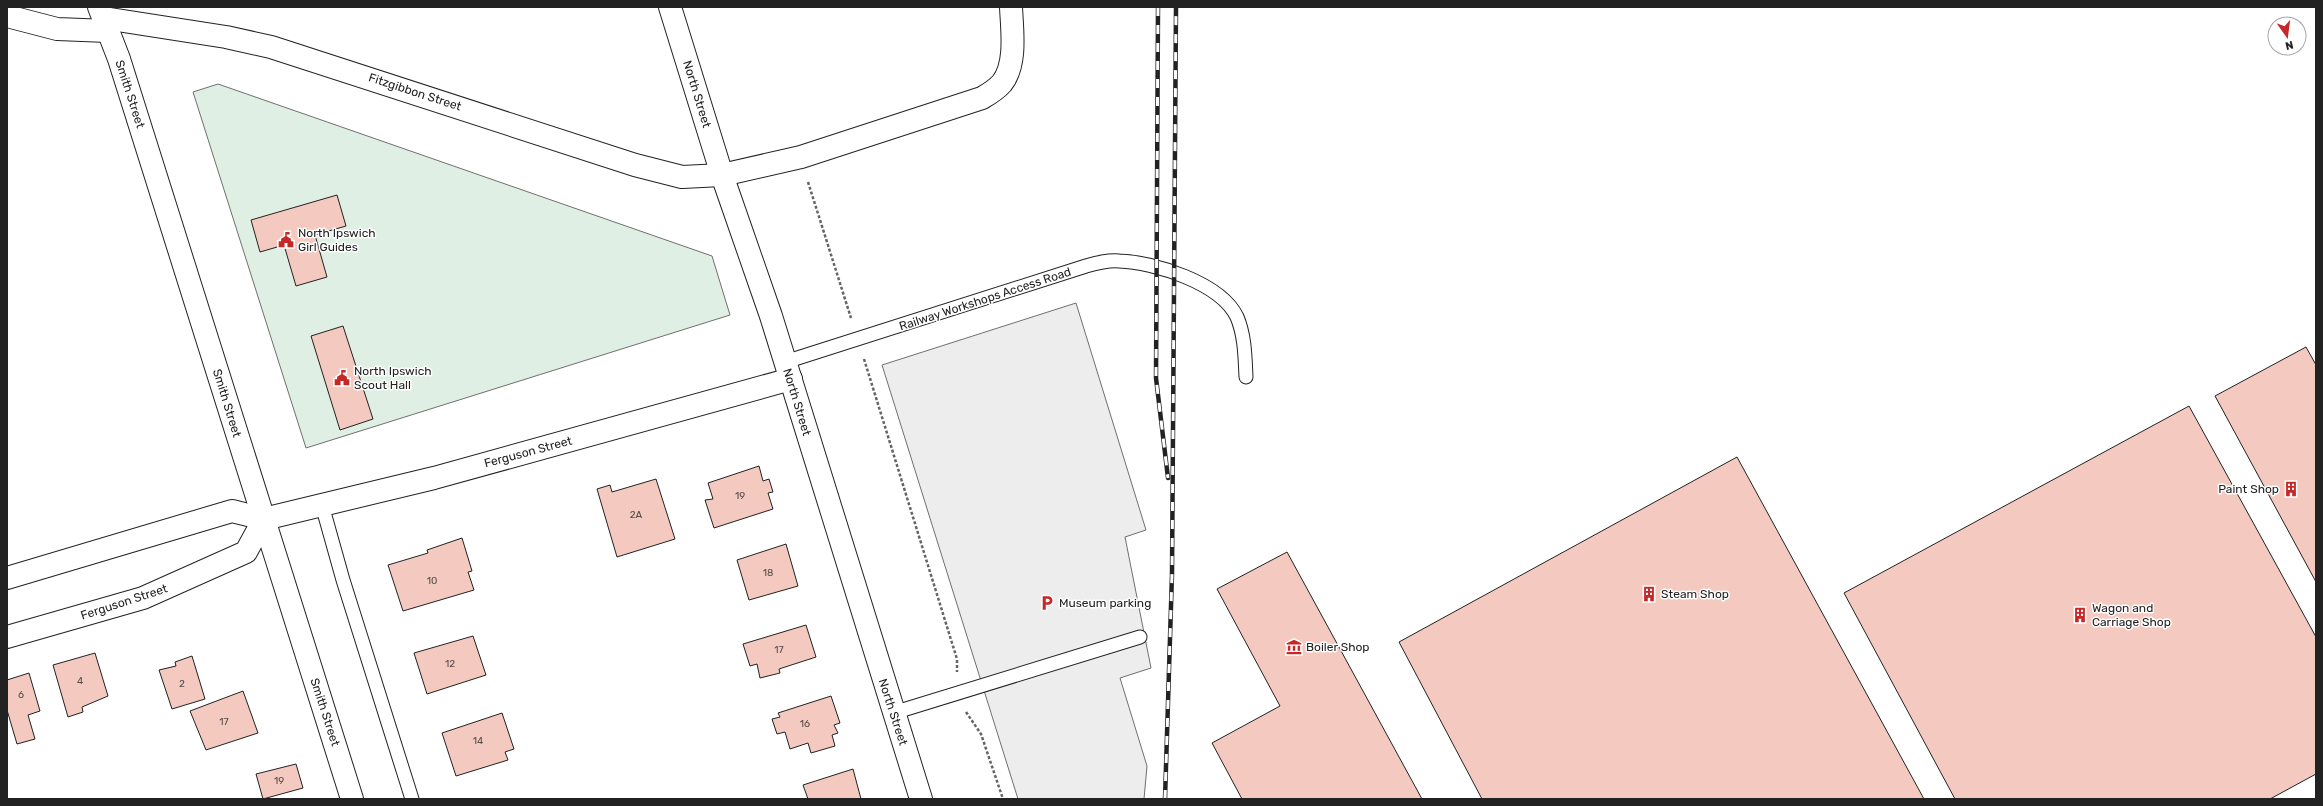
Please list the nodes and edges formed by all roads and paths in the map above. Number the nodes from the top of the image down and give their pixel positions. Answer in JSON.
{"nodes":[{"id":1,"x":670,"y":7,"type":"edge"},
{"id":2,"x":1011,"y":7,"type":"edge"},
{"id":3,"x":7,"y":16,"type":"edge"},
{"id":4,"x":152,"y":16,"type":"edge"},
{"id":5,"x":104,"y":19,"type":"edge"},
{"id":6,"x":801,"y":157,"type":"junction"},
{"id":7,"x":722,"y":175,"type":"junction"},
{"id":8,"x":852,"y":319,"type":"dead end"},
{"id":9,"x":863,"y":356,"type":"dead end"},
{"id":10,"x":788,"y":371,"type":"junction"},
{"id":11,"x":1246,"y":377,"type":"dead end"},
{"id":12,"x":322,"y":505,"type":"junction"},
{"id":13,"x":264,"y":519,"type":"junction"},
{"id":14,"x":7,"y":578,"type":"edge"},
{"id":15,"x":7,"y":637,"type":"edge"},
{"id":16,"x":1140,"y":637,"type":"dead end"},
{"id":17,"x":956,"y":674,"type":"dead end"},
{"id":18,"x":964,"y":705,"type":"dead end"},
{"id":19,"x":893,"y":713,"type":"junction"},
{"id":20,"x":352,"y":799,"type":"edge"},
{"id":21,"x":412,"y":799,"type":"edge"},
{"id":22,"x":921,"y":799,"type":"edge"},
{"id":23,"x":1003,"y":799,"type":"edge"}],
"edges":[{"from":1,"to":7,"type":"street","name":"North Street"},
{"from":2,"to":6,"type":"street","name":"Fitzgibbon Street"},
{"from":3,"to":5,"type":"street","name":"Fitzgibbon Street"},
{"from":4,"to":5,"type":"street","name":"Fitzgibbon Street"},
{"from":4,"to":7,"type":"street","name":"Fitzgibbon Street"},
{"from":5,"to":13,"type":"street","name":"Smith Street"},
{"from":6,"to":7,"type":"street","name":"Fitzgibbon Street"},
{"from":6,"to":8,"type":"path"},
{"from":7,"to":10,"type":"street","name":"North Street"},
{"from":9,"to":17,"type":"path"},
{"from":10,"to":11,"type":"lane","name":"Railway Workshops Access Road"},
{"from":10,"to":12,"type":"street","name":"Ferguson Street"},
{"from":10,"to":19,"type":"street","name":"North Street"},
{"from":12,"to":13,"type":"street","name":"Ferguson Street"},
{"from":12,"to":21,"type":"lane"},
{"from":13,"to":14,"type":"street","name":"Ferguson Street"},
{"from":13,"to":15,"type":"street","name":"Ferguson Street"},
{"from":13,"to":20,"type":"street","name":"Smith Street"},
{"from":16,"to":19,"type":"lane"},
{"from":18,"to":23,"type":"path"},
{"from":19,"to":22,"type":"street","name":"North Street"}]}
